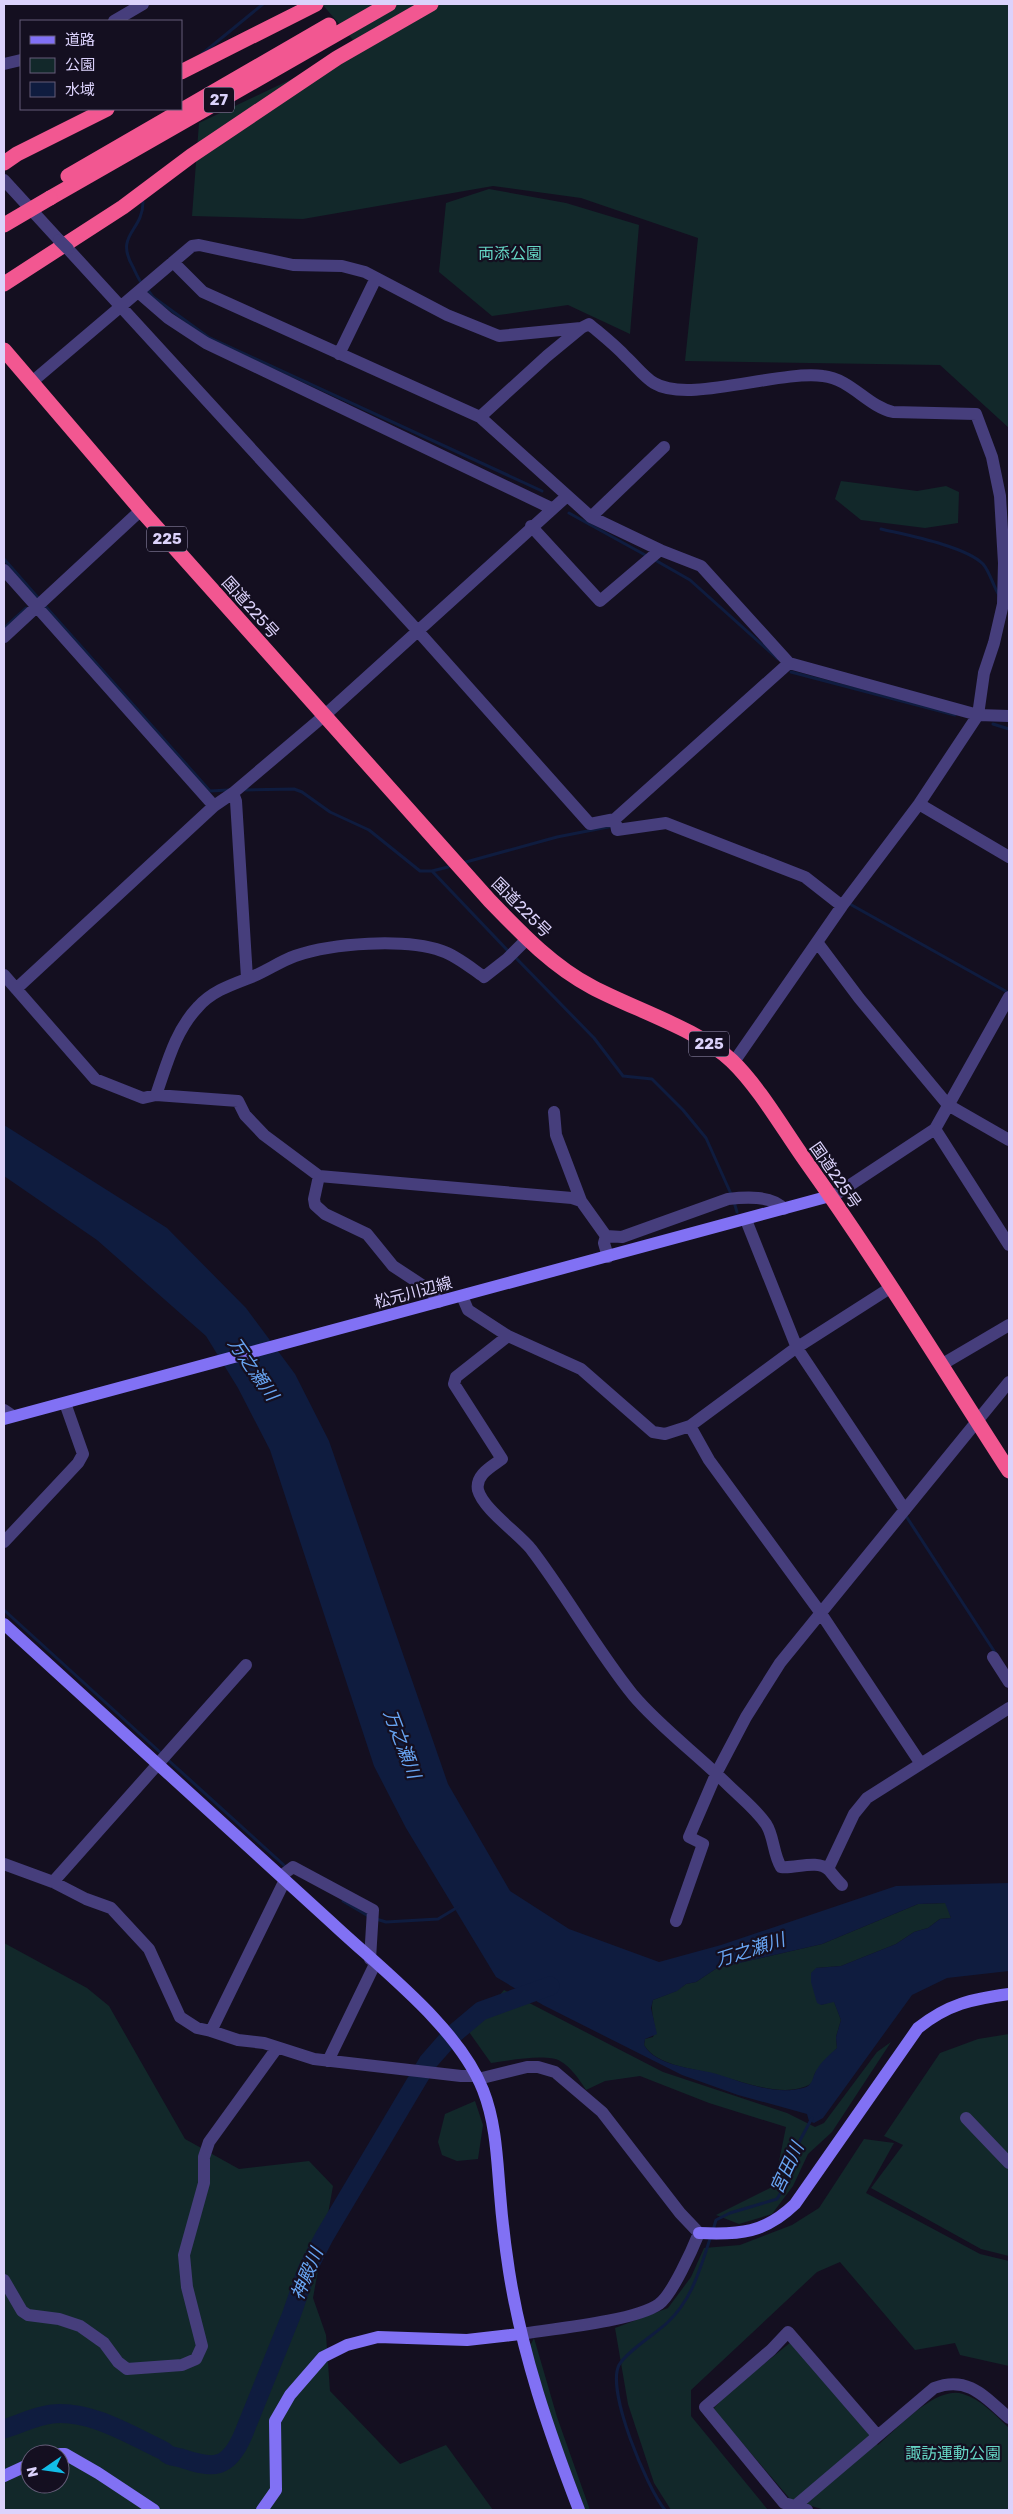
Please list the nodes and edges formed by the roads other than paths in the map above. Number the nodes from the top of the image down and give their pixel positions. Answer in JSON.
{"nodes":[{"id":1,"x":142,"y":4,"type":"edge"},
{"id":2,"x":316,"y":4,"type":"edge"},
{"id":3,"x":368,"y":4,"type":"edge"},
{"id":4,"x":389,"y":4,"type":"edge"},
{"id":5,"x":431,"y":4,"type":"edge"},
{"id":6,"x":116,"y":20,"type":"edge"},
{"id":7,"x":20,"y":60,"type":"edge"},
{"id":8,"x":4,"y":64,"type":"edge"},
{"id":9,"x":182,"y":71,"type":"edge"},
{"id":10,"x":182,"y":109,"type":"edge"},
{"id":11,"x":105,"y":110,"type":"edge"},
{"id":12,"x":180,"y":110,"type":"edge"},
{"id":13,"x":4,"y":163,"type":"edge"},
{"id":14,"x":4,"y":180,"type":"edge"},
{"id":15,"x":48,"y":194,"type":"junction"},
{"id":16,"x":4,"y":215,"type":"edge"},
{"id":17,"x":4,"y":225,"type":"edge"},
{"id":18,"x":46,"y":256,"type":"junction"},
{"id":19,"x":173,"y":262,"type":"junction"},
{"id":20,"x":4,"y":271,"type":"edge"},
{"id":21,"x":376,"y":278,"type":"junction"},
{"id":22,"x":4,"y":284,"type":"edge"},
{"id":23,"x":143,"y":288,"type":"junction"},
{"id":24,"x":120,"y":307,"type":"junction"},
{"id":25,"x":581,"y":328,"type":"junction"},
{"id":26,"x":4,"y":344,"type":"edge"},
{"id":27,"x":4,"y":350,"type":"edge"},
{"id":28,"x":339,"y":354,"type":"junction"},
{"id":29,"x":4,"y":355,"type":"edge"},
{"id":30,"x":20,"y":368,"type":"junction"},
{"id":31,"x":33,"y":381,"type":"junction"},
{"id":32,"x":480,"y":417,"type":"junction"},
{"id":33,"x":664,"y":447,"type":"dead end"},
{"id":34,"x":566,"y":496,"type":"junction"},
{"id":35,"x":551,"y":508,"type":"junction"},
{"id":36,"x":141,"y":510,"type":"junction"},
{"id":37,"x":591,"y":517,"type":"junction"},
{"id":38,"x":531,"y":526,"type":"junction"},
{"id":39,"x":654,"y":555,"type":"junction"},
{"id":40,"x":4,"y":570,"type":"edge"},
{"id":41,"x":38,"y":607,"type":"junction"},
{"id":42,"x":417,"y":630,"type":"junction"},
{"id":43,"x":4,"y":637,"type":"edge"},
{"id":44,"x":789,"y":663,"type":"junction"},
{"id":45,"x":325,"y":715,"type":"junction"},
{"id":46,"x":978,"y":715,"type":"junction"},
{"id":47,"x":1009,"y":716,"type":"edge"},
{"id":48,"x":236,"y":790,"type":"junction"},
{"id":49,"x":920,"y":804,"type":"junction"},
{"id":50,"x":214,"y":806,"type":"junction"},
{"id":51,"x":616,"y":823,"type":"junction"},
{"id":52,"x":1009,"y":857,"type":"edge"},
{"id":53,"x":845,"y":903,"type":"junction"},
{"id":54,"x":527,"y":939,"type":"junction"},
{"id":55,"x":817,"y":942,"type":"junction"},
{"id":56,"x":4,"y":975,"type":"edge"},
{"id":57,"x":247,"y":978,"type":"junction"},
{"id":58,"x":16,"y":990,"type":"junction"},
{"id":59,"x":1009,"y":997,"type":"edge"},
{"id":60,"x":732,"y":1061,"type":"junction"},
{"id":61,"x":156,"y":1095,"type":"junction"},
{"id":62,"x":948,"y":1105,"type":"junction"},
{"id":63,"x":554,"y":1112,"type":"dead end"},
{"id":64,"x":935,"y":1129,"type":"junction"},
{"id":65,"x":1009,"y":1140,"type":"edge"},
{"id":66,"x":319,"y":1176,"type":"junction"},
{"id":67,"x":830,"y":1196,"type":"junction"},
{"id":68,"x":581,"y":1201,"type":"junction"},
{"id":69,"x":784,"y":1209,"type":"junction"},
{"id":70,"x":746,"y":1220,"type":"junction"},
{"id":71,"x":606,"y":1236,"type":"junction"},
{"id":72,"x":1009,"y":1245,"type":"edge"},
{"id":73,"x":608,"y":1257,"type":"junction"},
{"id":74,"x":890,"y":1288,"type":"junction"},
{"id":75,"x":462,"y":1296,"type":"junction"},
{"id":76,"x":439,"y":1302,"type":"junction"},
{"id":77,"x":1009,"y":1325,"type":"edge"},
{"id":78,"x":508,"y":1336,"type":"junction"},
{"id":79,"x":795,"y":1349,"type":"junction"},
{"id":80,"x":941,"y":1365,"type":"junction"},
{"id":81,"x":1009,"y":1382,"type":"edge"},
{"id":82,"x":65,"y":1403,"type":"junction"},
{"id":83,"x":7,"y":1415,"type":"edge"},
{"id":84,"x":977,"y":1422,"type":"junction"},
{"id":85,"x":690,"y":1426,"type":"junction"},
{"id":86,"x":1009,"y":1471,"type":"edge"},
{"id":87,"x":905,"y":1510,"type":"junction"},
{"id":88,"x":4,"y":1542,"type":"edge"},
{"id":89,"x":820,"y":1612,"type":"junction"},
{"id":90,"x":4,"y":1624,"type":"edge"},
{"id":91,"x":993,"y":1657,"type":"dead end"},
{"id":92,"x":246,"y":1665,"type":"dead end"},
{"id":93,"x":1009,"y":1682,"type":"edge"},
{"id":94,"x":1009,"y":1708,"type":"edge"},
{"id":95,"x":163,"y":1760,"type":"junction"},
{"id":96,"x":921,"y":1764,"type":"junction"},
{"id":97,"x":717,"y":1772,"type":"junction"},
{"id":98,"x":4,"y":1864,"type":"edge"},
{"id":99,"x":828,"y":1869,"type":"junction"},
{"id":100,"x":286,"y":1874,"type":"junction"},
{"id":101,"x":53,"y":1882,"type":"junction"},
{"id":102,"x":842,"y":1886,"type":"dead end"},
{"id":103,"x":676,"y":1921,"type":"dead end"},
{"id":104,"x":373,"y":1962,"type":"junction"},
{"id":105,"x":1009,"y":1994,"type":"edge"},
{"id":106,"x":211,"y":2031,"type":"junction"},
{"id":107,"x":277,"y":2048,"type":"junction"},
{"id":108,"x":328,"y":2061,"type":"junction"},
{"id":109,"x":478,"y":2078,"type":"junction"},
{"id":110,"x":966,"y":2118,"type":"dead end"},
{"id":111,"x":1009,"y":2163,"type":"edge"},
{"id":112,"x":703,"y":2233,"type":"junction"},
{"id":113,"x":4,"y":2280,"type":"edge"},
{"id":114,"x":520,"y":2334,"type":"junction"},
{"id":115,"x":1009,"y":2418,"type":"edge"},
{"id":116,"x":877,"y":2435,"type":"junction"},
{"id":117,"x":70,"y":2457,"type":"edge"},
{"id":118,"x":20,"y":2469,"type":"edge"},
{"id":119,"x":4,"y":2476,"type":"edge"},
{"id":120,"x":801,"y":2508,"type":"edge"},
{"id":121,"x":154,"y":2510,"type":"edge"},
{"id":122,"x":262,"y":2510,"type":"edge"},
{"id":123,"x":579,"y":2510,"type":"edge"}],
"edges":[{"from":1,"to":6,"type":"street"},
{"from":2,"to":9,"type":"highway"},
{"from":3,"to":10,"type":"highway","number":"27"},
{"from":4,"to":15,"type":"highway","number":"27"},
{"from":5,"to":18,"type":"highway"},
{"from":7,"to":8,"type":"street"},
{"from":11,"to":13,"type":"highway"},
{"from":12,"to":15,"type":"highway","number":"27"},
{"from":14,"to":24,"type":"street"},
{"from":15,"to":16,"type":"highway","number":"27"},
{"from":15,"to":17,"type":"highway","number":"27","bridge":true},
{"from":18,"to":20,"type":"highway"},
{"from":18,"to":22,"type":"highway"},
{"from":19,"to":21,"type":"street"},
{"from":19,"to":23,"type":"street"},
{"from":19,"to":28,"type":"street"},
{"from":21,"to":25,"type":"street"},
{"from":21,"to":28,"type":"street"},
{"from":23,"to":24,"type":"street"},
{"from":23,"to":35,"type":"street"},
{"from":24,"to":31,"type":"street"},
{"from":24,"to":42,"type":"street"},
{"from":25,"to":32,"type":"street"},
{"from":25,"to":46,"type":"street"},
{"from":26,"to":30,"type":"highway"},
{"from":27,"to":30,"type":"highway","name":"国道225号","number":"225"},
{"from":28,"to":32,"type":"street"},
{"from":29,"to":30,"type":"highway"},
{"from":30,"to":31,"type":"highway","name":"国道225号","number":"225"},
{"from":31,"to":36,"type":"highway","name":"国道225号","number":"225"},
{"from":32,"to":34,"type":"street"},
{"from":33,"to":37,"type":"street"},
{"from":34,"to":35,"type":"street"},
{"from":34,"to":37,"type":"street"},
{"from":35,"to":38,"type":"street"},
{"from":36,"to":41,"type":"street"},
{"from":36,"to":45,"type":"highway","name":"国道225号","number":"225"},
{"from":37,"to":39,"type":"street"},
{"from":38,"to":39,"type":"street"},
{"from":38,"to":42,"type":"street"},
{"from":39,"to":44,"type":"street"},
{"from":40,"to":41,"type":"street"},
{"from":41,"to":43,"type":"street"},
{"from":41,"to":50,"type":"street"},
{"from":42,"to":45,"type":"street"},
{"from":42,"to":51,"type":"street"},
{"from":44,"to":46,"type":"street"},
{"from":44,"to":51,"type":"street"},
{"from":45,"to":48,"type":"street"},
{"from":45,"to":54,"type":"highway","name":"国道225号","number":"225"},
{"from":46,"to":47,"type":"street"},
{"from":46,"to":49,"type":"street"},
{"from":48,"to":50,"type":"street"},
{"from":48,"to":57,"type":"street"},
{"from":49,"to":52,"type":"street"},
{"from":49,"to":53,"type":"street"},
{"from":50,"to":58,"type":"street"},
{"from":51,"to":53,"type":"street"},
{"from":53,"to":55,"type":"street"},
{"from":54,"to":57,"type":"street"},
{"from":54,"to":60,"type":"highway","name":"国道225号","number":"225"},
{"from":55,"to":60,"type":"street"},
{"from":55,"to":62,"type":"street"},
{"from":56,"to":58,"type":"street"},
{"from":57,"to":61,"type":"street"},
{"from":58,"to":61,"type":"street"},
{"from":59,"to":62,"type":"street"},
{"from":60,"to":67,"type":"highway","name":"国道225号","number":"225"},
{"from":61,"to":66,"type":"street"},
{"from":62,"to":64,"type":"street"},
{"from":62,"to":65,"type":"street"},
{"from":63,"to":68,"type":"street"},
{"from":64,"to":67,"type":"street"},
{"from":64,"to":72,"type":"street"},
{"from":66,"to":68,"type":"street"},
{"from":66,"to":76,"type":"street"},
{"from":67,"to":69,"type":"street","name":"松元川辺線"},
{"from":67,"to":74,"type":"highway","name":"国道225号","number":"225"},
{"from":68,"to":71,"type":"street"},
{"from":69,"to":70,"type":"street","name":"松元川辺線"},
{"from":69,"to":71,"type":"street"},
{"from":70,"to":73,"type":"street","name":"松元川辺線"},
{"from":70,"to":79,"type":"street"},
{"from":71,"to":73,"type":"street"},
{"from":73,"to":75,"type":"street","name":"松元川辺線"},
{"from":74,"to":79,"type":"street"},
{"from":74,"to":80,"type":"highway","name":"国道225号","number":"225"},
{"from":75,"to":76,"type":"street","name":"松元川辺線"},
{"from":75,"to":78,"type":"street"},
{"from":76,"to":82,"type":"street","name":"松元川辺線"},
{"from":77,"to":80,"type":"street"},
{"from":78,"to":85,"type":"street"},
{"from":78,"to":97,"type":"street"},
{"from":79,"to":85,"type":"street"},
{"from":79,"to":87,"type":"street"},
{"from":80,"to":84,"type":"highway","name":"国道225号","number":"225"},
{"from":81,"to":84,"type":"street"},
{"from":82,"to":83,"type":"street","name":"松元川辺線"},
{"from":82,"to":88,"type":"street"},
{"from":84,"to":86,"type":"highway","name":"国道225号","number":"225"},
{"from":84,"to":87,"type":"street"},
{"from":85,"to":89,"type":"street"},
{"from":87,"to":89,"type":"street"},
{"from":89,"to":96,"type":"street"},
{"from":89,"to":97,"type":"street"},
{"from":90,"to":95,"type":"street"},
{"from":91,"to":93,"type":"street"},
{"from":92,"to":95,"type":"street"},
{"from":94,"to":96,"type":"street"},
{"from":95,"to":100,"type":"street"},
{"from":95,"to":101,"type":"street"},
{"from":96,"to":99,"type":"street"},
{"from":97,"to":99,"type":"street"},
{"from":97,"to":103,"type":"street"},
{"from":98,"to":101,"type":"street"},
{"from":99,"to":102,"type":"street"},
{"from":100,"to":104,"type":"street"},
{"from":100,"to":104,"type":"street"},
{"from":100,"to":106,"type":"street"},
{"from":101,"to":106,"type":"street"},
{"from":104,"to":108,"type":"street"},
{"from":104,"to":109,"type":"street"},
{"from":105,"to":112,"type":"street"},
{"from":106,"to":107,"type":"street"},
{"from":107,"to":108,"type":"street"},
{"from":107,"to":113,"type":"street"},
{"from":108,"to":109,"type":"street"},
{"from":109,"to":112,"type":"street"},
{"from":109,"to":114,"type":"street"},
{"from":110,"to":111,"type":"street"},
{"from":112,"to":114,"type":"street"},
{"from":114,"to":122,"type":"street"},
{"from":114,"to":123,"type":"street"},
{"from":115,"to":116,"type":"street"},
{"from":116,"to":120,"type":"street"},
{"from":116,"to":120,"type":"street"},
{"from":117,"to":121,"type":"street"},
{"from":118,"to":119,"type":"street"}]}
